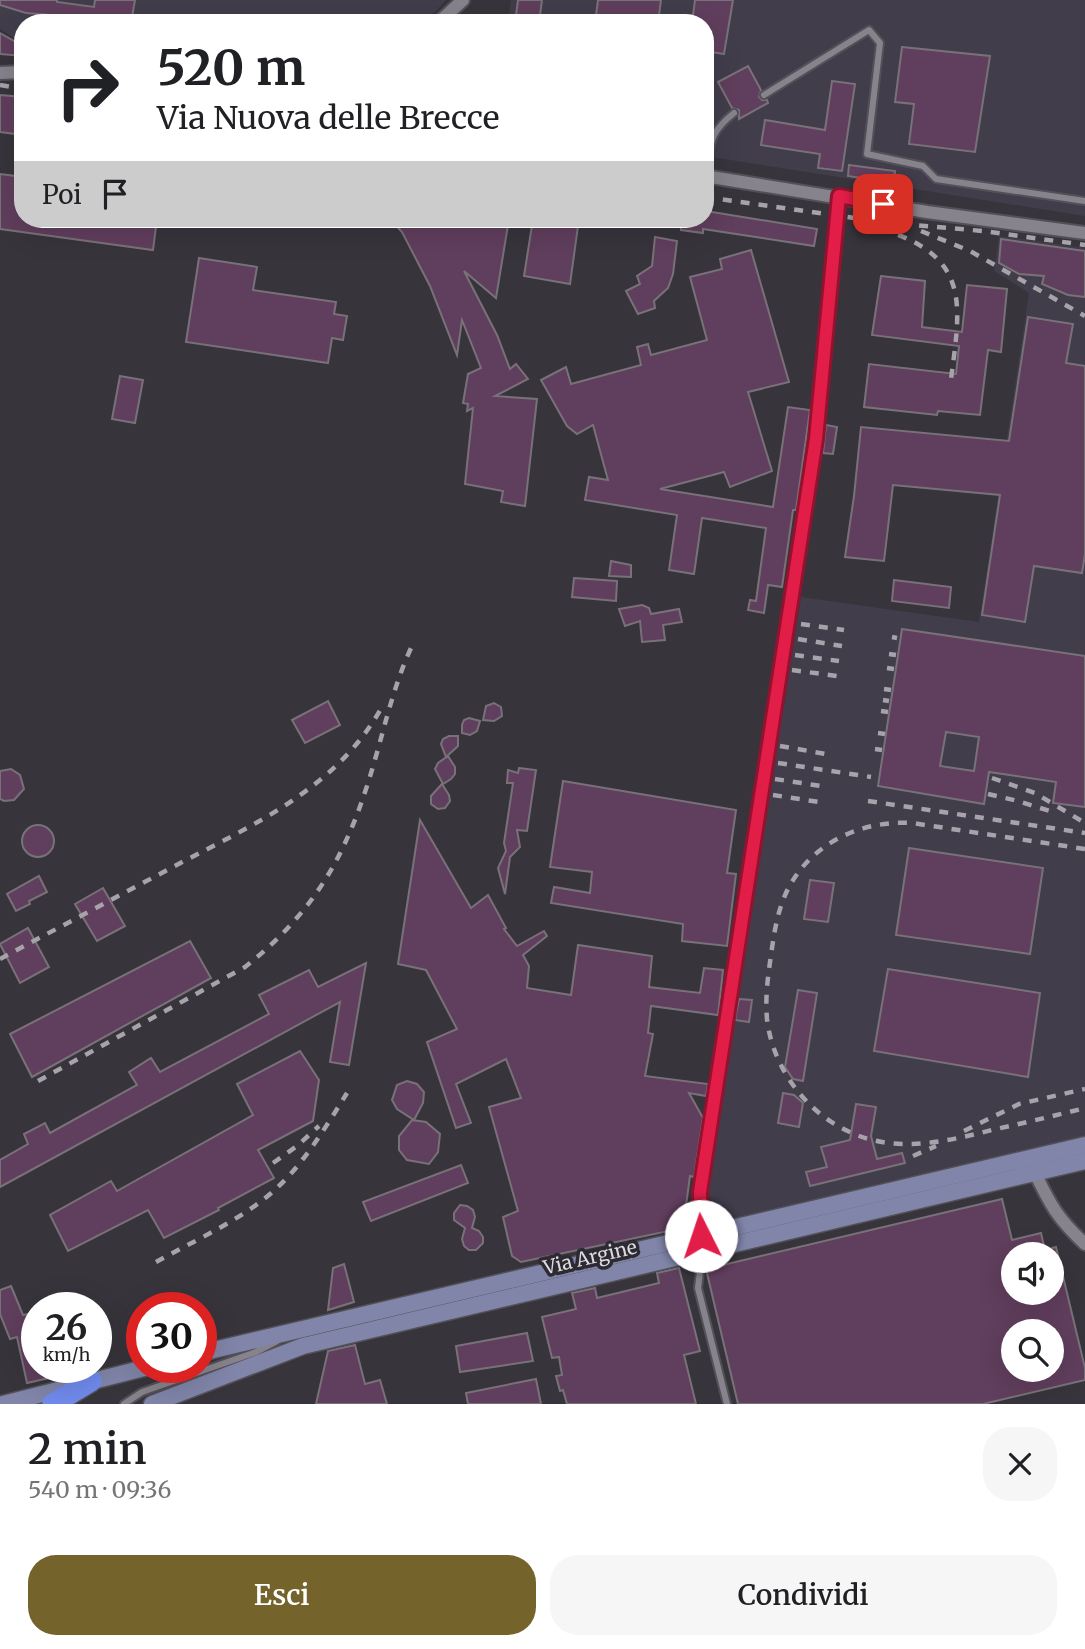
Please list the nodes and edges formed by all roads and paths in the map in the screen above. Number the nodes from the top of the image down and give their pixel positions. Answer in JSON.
{"nodes":[{"id":1,"x":463,"y":0,"type":"edge"},
{"id":2,"x":448,"y":14,"type":"edge"},
{"id":3,"x":764,"y":95,"type":"dead end"},
{"id":4,"x":734,"y":113,"type":"dead end"},
{"id":5,"x":714,"y":134,"type":"edge"},
{"id":6,"x":714,"y":177,"type":"edge"},
{"id":7,"x":839,"y":196,"type":"junction"},
{"id":8,"x":1085,"y":201,"type":"edge"},
{"id":9,"x":1085,"y":233,"type":"edge"},
{"id":10,"x":1085,"y":1145,"type":"edge"},
{"id":11,"x":1085,"y":1161,"type":"edge"},
{"id":12,"x":1033,"y":1166,"type":"junction"},
{"id":13,"x":702,"y":1244,"type":"junction"},
{"id":14,"x":1085,"y":1244,"type":"edge"},
{"id":15,"x":303,"y":1327,"type":"junction"},
{"id":16,"x":217,"y":1349,"type":"edge"},
{"id":17,"x":83,"y":1383,"type":"edge"},
{"id":18,"x":88,"y":1383,"type":"edge"},
{"id":19,"x":3,"y":1404,"type":"edge"},
{"id":20,"x":54,"y":1404,"type":"edge"},
{"id":21,"x":124,"y":1404,"type":"edge"},
{"id":22,"x":152,"y":1404,"type":"edge"},
{"id":23,"x":727,"y":1404,"type":"edge"}],
"edges":[{"from":1,"to":2,"type":"street"},
{"from":3,"to":8,"type":"lane"},
{"from":4,"to":5,"type":"lane"},
{"from":6,"to":7,"type":"street"},
{"from":7,"to":9,"type":"street"},
{"from":7,"to":13,"type":"street"},
{"from":10,"to":12,"type":"street","name":"Via Argine"},
{"from":11,"to":12,"type":"street","name":"Via Argine"},
{"from":12,"to":13,"type":"street","name":"Via Argine"},
{"from":12,"to":14,"type":"street"},
{"from":13,"to":15,"type":"street","name":"Via Argine"},
{"from":13,"to":22,"type":"street","name":"Via Argine"},
{"from":13,"to":23,"type":"lane"},
{"from":15,"to":16,"type":"street","name":"Via Argine"},
{"from":15,"to":21,"type":"lane"},
{"from":17,"to":19,"type":"street"},
{"from":18,"to":20,"type":"highway"}]}
